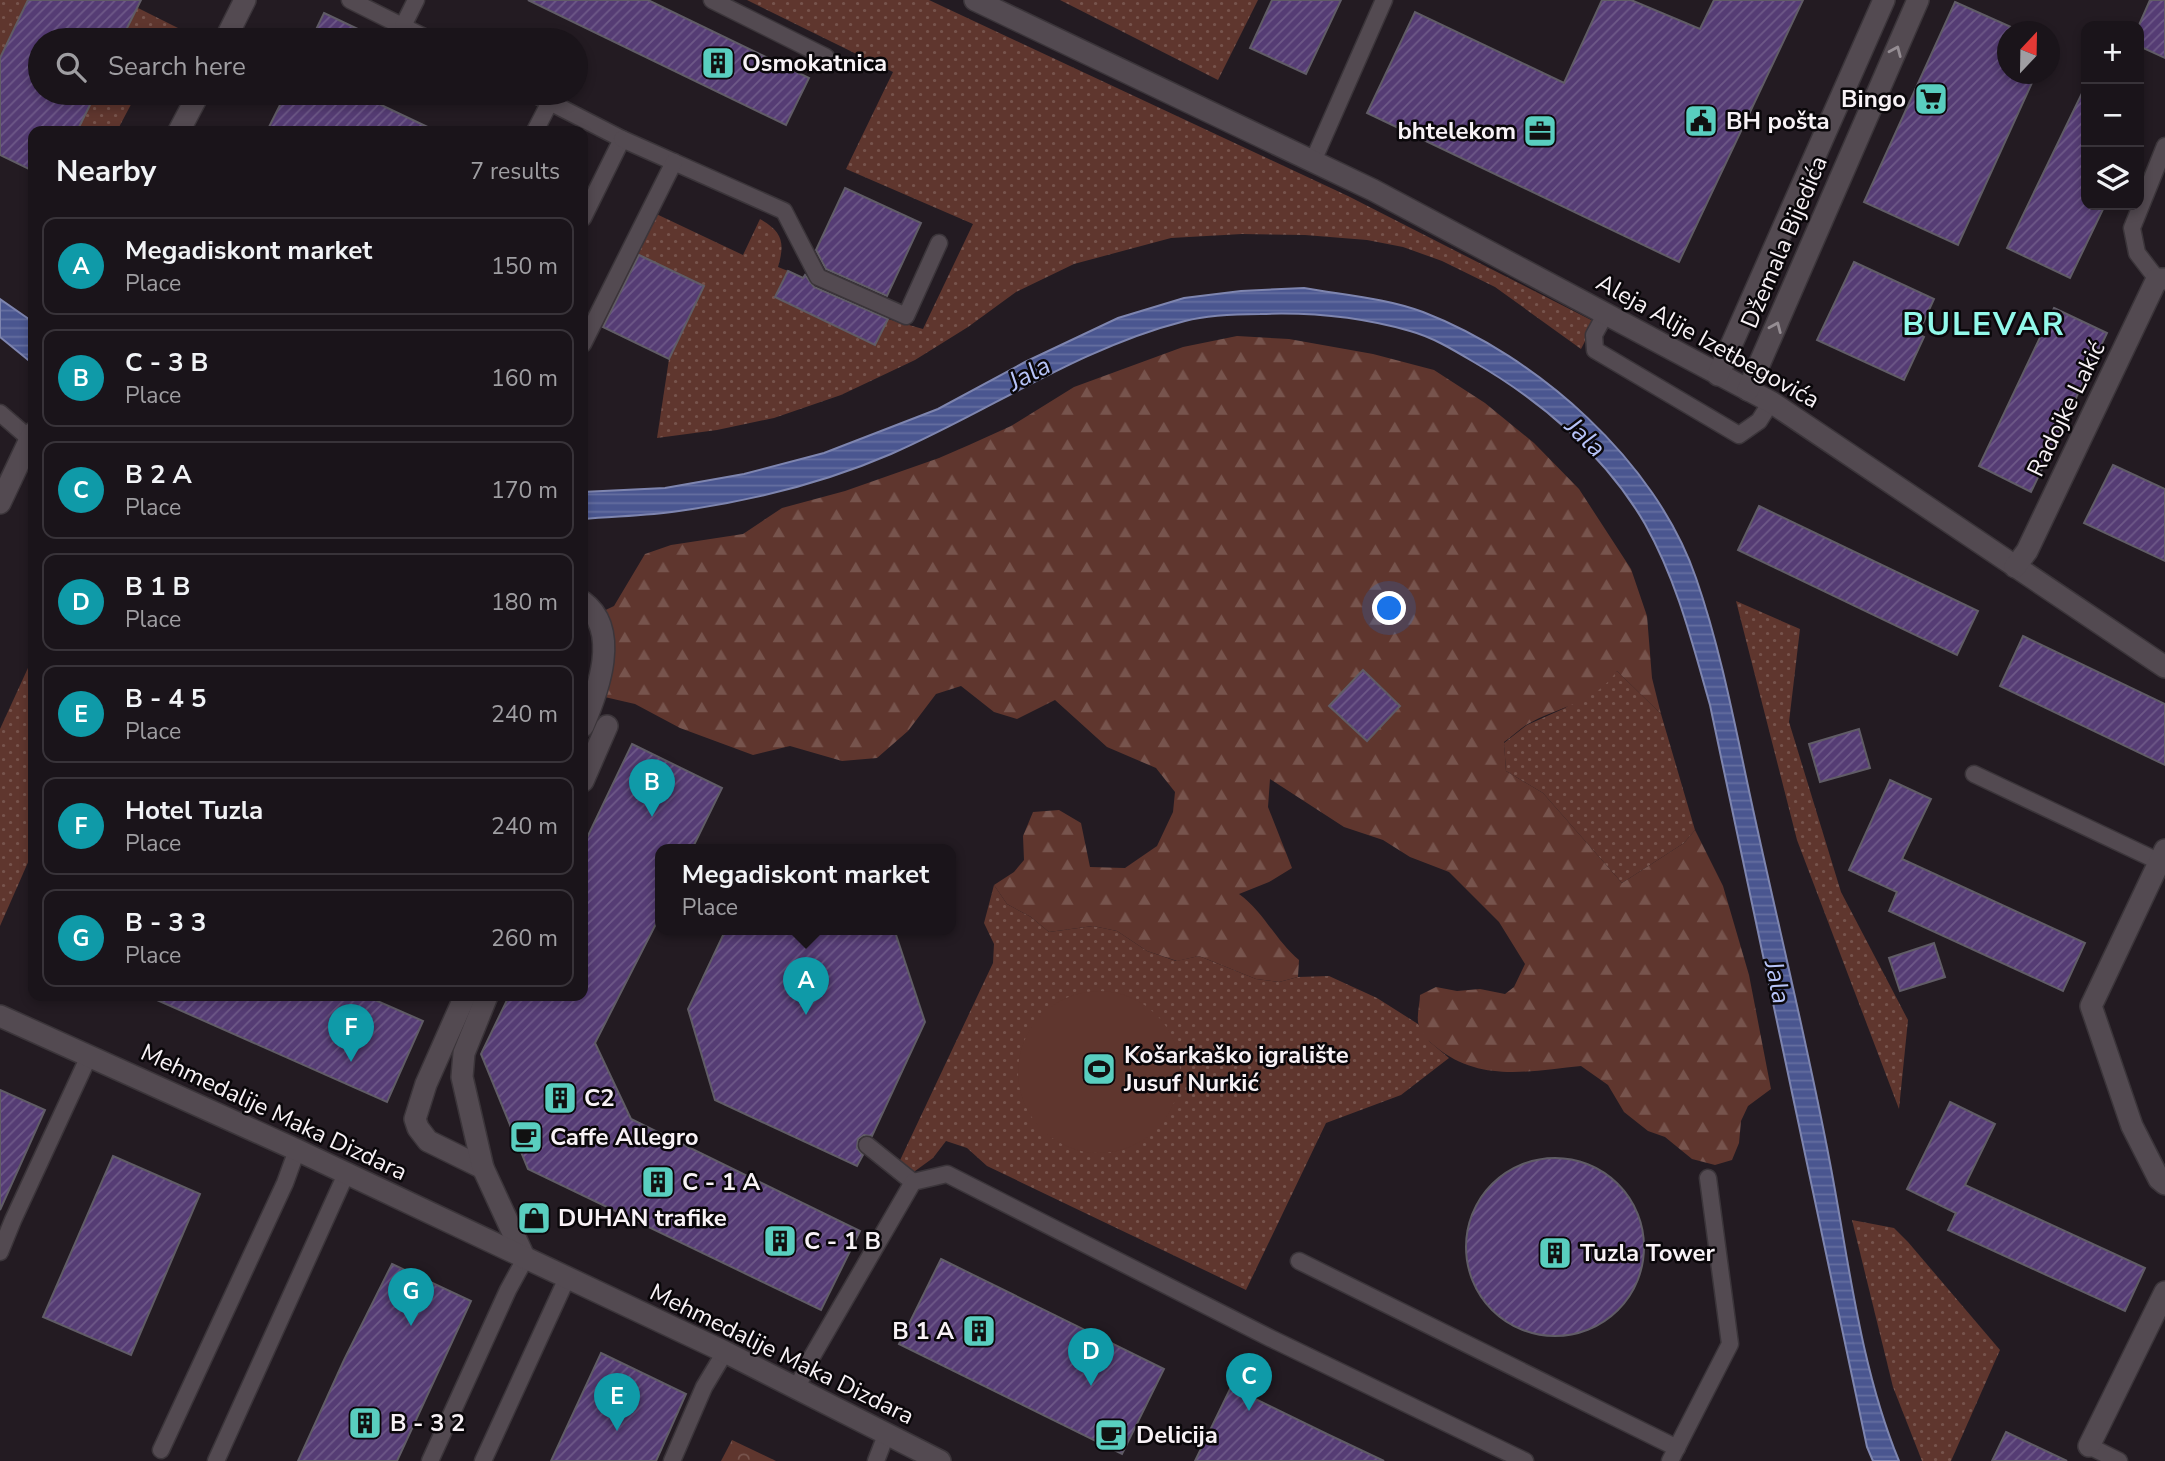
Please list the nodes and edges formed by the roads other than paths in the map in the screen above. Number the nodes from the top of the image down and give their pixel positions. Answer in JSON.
{"nodes":[{"id":1,"x":245,"y":0,"type":"edge"},
{"id":2,"x":350,"y":0,"type":"edge"},
{"id":3,"x":416,"y":0,"type":"edge"},
{"id":4,"x":712,"y":0,"type":"edge"},
{"id":5,"x":975,"y":0,"type":"edge"},
{"id":6,"x":1384,"y":0,"type":"edge"},
{"id":7,"x":1884,"y":0,"type":"edge"},
{"id":8,"x":1917,"y":0,"type":"edge"},
{"id":9,"x":402,"y":26,"type":"junction"},
{"id":10,"x":231,"y":28,"type":"edge"},
{"id":11,"x":406,"y":28,"type":"edge"},
{"id":12,"x":826,"y":57,"type":"dead end"},
{"id":13,"x":193,"y":105,"type":"edge"},
{"id":14,"x":548,"y":105,"type":"edge"},
{"id":15,"x":556,"y":105,"type":"edge"},
{"id":16,"x":182,"y":126,"type":"edge"},
{"id":17,"x":538,"y":126,"type":"edge"},
{"id":18,"x":622,"y":139,"type":"junction"},
{"id":19,"x":2165,"y":146,"type":"edge"},
{"id":20,"x":1312,"y":161,"type":"junction"},
{"id":21,"x":674,"y":162,"type":"junction"},
{"id":22,"x":588,"y":208,"type":"edge"},
{"id":23,"x":939,"y":243,"type":"dead end"},
{"id":24,"x":2161,"y":279,"type":"edge"},
{"id":25,"x":1605,"y":313,"type":"junction"},
{"id":26,"x":588,"y":334,"type":"edge"},
{"id":27,"x":1718,"y":375,"type":"junction"},
{"id":28,"x":1748,"y":390,"type":"junction"},
{"id":29,"x":1770,"y":402,"type":"junction"},
{"id":30,"x":0,"y":413,"type":"edge"},
{"id":31,"x":28,"y":433,"type":"edge"},
{"id":32,"x":28,"y":444,"type":"edge"},
{"id":33,"x":0,"y":503,"type":"edge"},
{"id":34,"x":2015,"y":567,"type":"junction"},
{"id":35,"x":588,"y":606,"type":"edge"},
{"id":36,"x":2165,"y":667,"type":"edge"},
{"id":37,"x":588,"y":714,"type":"edge"},
{"id":38,"x":607,"y":726,"type":"dead end"},
{"id":39,"x":588,"y":770,"type":"edge"},
{"id":40,"x":1974,"y":774,"type":"dead end"},
{"id":41,"x":2162,"y":856,"type":"edge"},
{"id":42,"x":463,"y":1001,"type":"edge"},
{"id":43,"x":485,"y":1001,"type":"edge"},
{"id":44,"x":0,"y":1016,"type":"edge"},
{"id":45,"x":89,"y":1056,"type":"junction"},
{"id":46,"x":867,"y":1145,"type":"dead end"},
{"id":47,"x":297,"y":1150,"type":"junction"},
{"id":48,"x":483,"y":1168,"type":"junction"},
{"id":49,"x":346,"y":1174,"type":"junction"},
{"id":50,"x":1709,"y":1178,"type":"dead end"},
{"id":51,"x":913,"y":1182,"type":"junction"},
{"id":52,"x":2165,"y":1184,"type":"edge"},
{"id":53,"x":0,"y":1252,"type":"edge"},
{"id":54,"x":525,"y":1259,"type":"junction"},
{"id":55,"x":1299,"y":1261,"type":"dead end"},
{"id":56,"x":567,"y":1279,"type":"junction"},
{"id":57,"x":2165,"y":1292,"type":"edge"},
{"id":58,"x":725,"y":1352,"type":"junction"},
{"id":59,"x":797,"y":1388,"type":"junction"},
{"id":60,"x":886,"y":1435,"type":"junction"},
{"id":61,"x":2089,"y":1446,"type":"joint"},
{"id":62,"x":161,"y":1450,"type":"dead end"},
{"id":63,"x":1673,"y":1454,"type":"edge"},
{"id":64,"x":216,"y":1461,"type":"edge"},
{"id":65,"x":430,"y":1461,"type":"edge"},
{"id":66,"x":483,"y":1461,"type":"edge"},
{"id":67,"x":673,"y":1461,"type":"edge"},
{"id":68,"x":876,"y":1461,"type":"edge"},
{"id":69,"x":940,"y":1461,"type":"edge"},
{"id":70,"x":1525,"y":1461,"type":"edge"},
{"id":71,"x":2119,"y":1461,"type":"edge"}],
"edges":[{"from":1,"to":10,"type":"street"},
{"from":2,"to":9,"type":"lane"},
{"from":3,"to":9,"type":"lane"},
{"from":4,"to":12,"type":"lane"},
{"from":5,"to":20,"type":"street","name":"Aleja Alije Izetbegovića"},
{"from":6,"to":20,"type":"lane"},
{"from":7,"to":27,"type":"street","name":"Džemala Bijedića"},
{"from":28,"to":8,"type":"street","name":"Džemala Bijedića","one_way":true},
{"from":9,"to":11,"type":"lane"},
{"from":13,"to":16,"type":"street"},
{"from":14,"to":17,"type":"lane"},
{"from":15,"to":18,"type":"lane"},
{"from":18,"to":21,"type":"lane"},
{"from":18,"to":22,"type":"lane"},
{"from":19,"to":24,"type":"lane"},
{"from":20,"to":25,"type":"street","name":"Aleja Alije Izetbegovića"},
{"from":21,"to":23,"type":"lane"},
{"from":21,"to":26,"type":"lane"},
{"from":24,"to":34,"type":"street","name":"Radojke Lakić"},
{"from":25,"to":27,"type":"street","name":"Aleja Alije Izetbegovića"},
{"from":25,"to":29,"type":"lane"},
{"from":27,"to":28,"type":"street","name":"Aleja Alije Izetbegovića"},
{"from":28,"to":29,"type":"street","name":"Aleja Alije Izetbegovića"},
{"from":29,"to":34,"type":"street","name":"Aleja Alije Izetbegovića"},
{"from":30,"to":31,"type":"lane"},
{"from":32,"to":33,"type":"street"},
{"from":34,"to":36,"type":"street","name":"Aleja Alije Izetbegovića"},
{"from":35,"to":37,"type":"street"},
{"from":38,"to":39,"type":"street"},
{"from":40,"to":41,"type":"lane"},
{"from":41,"to":52,"type":"street"},
{"from":42,"to":48,"type":"street"},
{"from":43,"to":48,"type":"street"},
{"from":44,"to":45,"type":"street","name":"Mehmedalije Maka Dizdara"},
{"from":45,"to":47,"type":"street","name":"Mehmedalije Maka Dizdara"},
{"from":45,"to":53,"type":"lane"},
{"from":46,"to":51,"type":"lane"},
{"from":47,"to":49,"type":"street","name":"Mehmedalije Maka Dizdara"},
{"from":47,"to":62,"type":"lane"},
{"from":48,"to":54,"type":"street"},
{"from":49,"to":54,"type":"street","name":"Mehmedalije Maka Dizdara"},
{"from":49,"to":64,"type":"lane"},
{"from":50,"to":63,"type":"lane"},
{"from":51,"to":59,"type":"lane"},
{"from":51,"to":70,"type":"lane"},
{"from":54,"to":56,"type":"street","name":"Mehmedalije Maka Dizdara"},
{"from":54,"to":65,"type":"lane"},
{"from":55,"to":63,"type":"lane"},
{"from":56,"to":58,"type":"street","name":"Mehmedalije Maka Dizdara"},
{"from":56,"to":66,"type":"lane"},
{"from":57,"to":61,"type":"street"},
{"from":58,"to":59,"type":"street","name":"Mehmedalije Maka Dizdara"},
{"from":58,"to":67,"type":"lane"},
{"from":59,"to":60,"type":"street","name":"Mehmedalije Maka Dizdara"},
{"from":60,"to":68,"type":"lane"},
{"from":60,"to":69,"type":"street","name":"Mehmedalije Maka Dizdara"},
{"from":61,"to":71,"type":"lane"}]}
